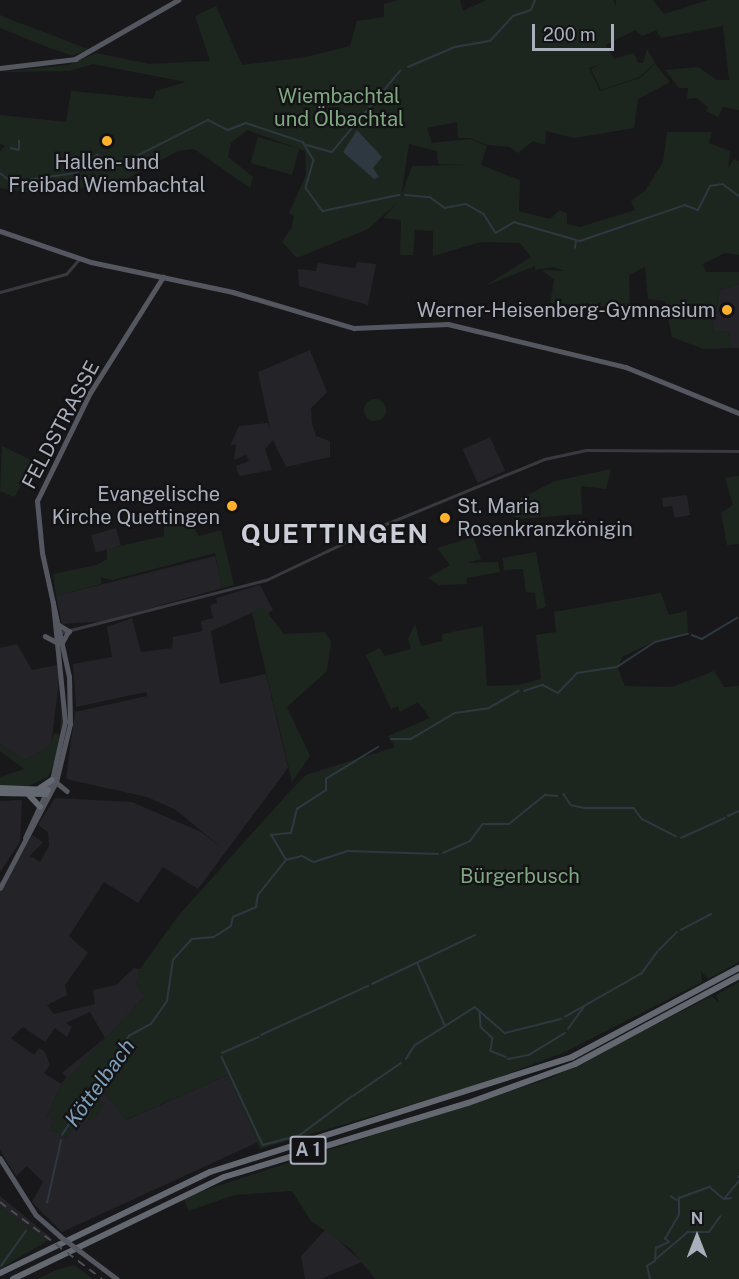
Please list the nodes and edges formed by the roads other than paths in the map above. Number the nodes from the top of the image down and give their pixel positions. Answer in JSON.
{"nodes":[{"id":1,"x":178,"y":0,"type":"edge"},
{"id":2,"x":0,"y":68,"type":"edge"},
{"id":3,"x":0,"y":231,"type":"edge"},
{"id":4,"x":79,"y":259,"type":"junction"},
{"id":5,"x":153,"y":276,"type":"junction"},
{"id":6,"x":163,"y":277,"type":"junction"},
{"id":7,"x":158,"y":288,"type":"junction"},
{"id":8,"x":0,"y":292,"type":"edge"},
{"id":9,"x":739,"y":413,"type":"edge"},
{"id":10,"x":739,"y":451,"type":"edge"},
{"id":11,"x":53,"y":600,"type":"junction"},
{"id":12,"x":60,"y":625,"type":"junction"},
{"id":13,"x":69,"y":631,"type":"junction"},
{"id":14,"x":45,"y":636,"type":"dead end"},
{"id":15,"x":60,"y":637,"type":"junction"},
{"id":16,"x":54,"y":781,"type":"junction"},
{"id":17,"x":0,"y":788,"type":"edge"},
{"id":18,"x":34,"y":788,"type":"junction"},
{"id":19,"x":67,"y":791,"type":"dead end"},
{"id":20,"x":0,"y":793,"type":"edge"},
{"id":21,"x":26,"y":793,"type":"junction"},
{"id":22,"x":48,"y":793,"type":"junction"},
{"id":23,"x":40,"y":807,"type":"junction"},
{"id":24,"x":24,"y":841,"type":"junction"},
{"id":25,"x":0,"y":888,"type":"edge"},
{"id":26,"x":739,"y":968,"type":"edge"},
{"id":27,"x":739,"y":976,"type":"edge"},
{"id":28,"x":0,"y":1158,"type":"edge"},
{"id":29,"x":0,"y":1273,"type":"edge"},
{"id":30,"x":13,"y":1279,"type":"edge"},
{"id":31,"x":117,"y":1279,"type":"edge"}],
"edges":[{"from":1,"to":2,"type":"main road"},
{"from":3,"to":4,"type":"main road"},
{"from":4,"to":5,"type":"main road"},
{"from":4,"to":8,"type":"street"},
{"from":5,"to":6,"type":"main road"},
{"from":5,"to":7,"type":"main road"},
{"from":6,"to":7,"type":"main road","name":"FELDSTRASSE"},
{"from":6,"to":9,"type":"main road"},
{"from":7,"to":11,"type":"main road","name":"FELDSTRASSE"},
{"from":10,"to":13,"type":"street"},
{"from":11,"to":12,"type":"main road","name":"FELDSTRASSE"},
{"from":11,"to":15,"type":"main road","name":"FELDSTRASSE"},
{"from":12,"to":13,"type":"main road"},
{"from":12,"to":15,"type":"main road","name":"FELDSTRASSE"},
{"from":13,"to":15,"type":"main road"},
{"from":13,"to":15,"type":"street"},
{"from":14,"to":15,"type":"main road"},
{"from":15,"to":16,"type":"main road"},
{"from":16,"to":18,"type":"highway"},
{"from":16,"to":19,"type":"main road"},
{"from":16,"to":22,"type":"main road"},
{"from":17,"to":18,"type":"highway"},
{"from":18,"to":22,"type":"highway"},
{"from":20,"to":21,"type":"highway"},
{"from":21,"to":22,"type":"highway"},
{"from":21,"to":23,"type":"highway"},
{"from":22,"to":23,"type":"main road"},
{"from":22,"to":24,"type":"main road"},
{"from":23,"to":24,"type":"main road"},
{"from":24,"to":25,"type":"main road"},
{"from":26,"to":29,"type":"highway","number":"A 1"},
{"from":27,"to":30,"type":"highway","number":"A 1"},
{"from":28,"to":31,"type":"main road","bridge":true}]}
